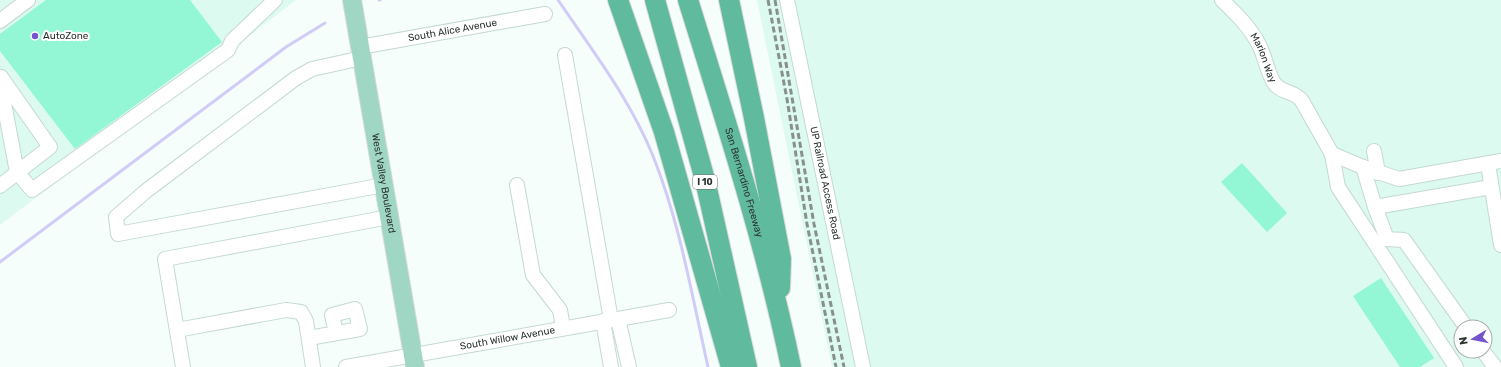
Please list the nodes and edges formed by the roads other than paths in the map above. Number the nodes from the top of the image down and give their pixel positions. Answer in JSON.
{"nodes":[{"id":1,"x":28,"y":0,"type":"edge"},
{"id":2,"x":275,"y":0,"type":"edge"},
{"id":3,"x":352,"y":0,"type":"edge"},
{"id":4,"x":618,"y":0,"type":"edge"},
{"id":5,"x":655,"y":0,"type":"edge"},
{"id":6,"x":688,"y":0,"type":"edge"},
{"id":7,"x":729,"y":0,"type":"edge"},
{"id":8,"x":787,"y":0,"type":"edge"},
{"id":9,"x":1222,"y":0,"type":"edge"},
{"id":10,"x":545,"y":14,"type":"dead end"},
{"id":11,"x":0,"y":21,"type":"edge"},
{"id":12,"x":361,"y":53,"type":"junction"},
{"id":13,"x":565,"y":55,"type":"dead end"},
{"id":14,"x":0,"y":75,"type":"edge"},
{"id":15,"x":0,"y":82,"type":"edge"},
{"id":16,"x":1374,"y":151,"type":"dead end"},
{"id":17,"x":1332,"y":154,"type":"junction"},
{"id":18,"x":1494,"y":162,"type":"edge"},
{"id":19,"x":1364,"y":168,"type":"junction"},
{"id":20,"x":17,"y":172,"type":"junction"},
{"id":21,"x":1378,"y":173,"type":"junction"},
{"id":22,"x":384,"y":185,"type":"junction"},
{"id":23,"x":517,"y":185,"type":"dead end"},
{"id":24,"x":0,"y":186,"type":"edge"},
{"id":25,"x":1492,"y":187,"type":"junction"},
{"id":26,"x":1375,"y":207,"type":"junction"},
{"id":27,"x":389,"y":217,"type":"junction"},
{"id":28,"x":1501,"y":245,"type":"edge"},
{"id":29,"x":668,"y":310,"type":"dead end"},
{"id":30,"x":779,"y":310,"type":"junction"},
{"id":31,"x":1460,"y":319,"type":"edge"},
{"id":32,"x":611,"y":320,"type":"junction"},
{"id":33,"x":563,"y":328,"type":"junction"},
{"id":34,"x":177,"y":330,"type":"junction"},
{"id":35,"x":336,"y":333,"type":"dead end"},
{"id":36,"x":309,"y":338,"type":"junction"},
{"id":37,"x":414,"y":361,"type":"edge"},
{"id":38,"x":183,"y":367,"type":"edge"},
{"id":39,"x":313,"y":367,"type":"edge"},
{"id":40,"x":346,"y":367,"type":"edge"},
{"id":41,"x":611,"y":367,"type":"edge"},
{"id":42,"x":629,"y":367,"type":"edge"},
{"id":43,"x":731,"y":367,"type":"edge"},
{"id":44,"x":746,"y":367,"type":"edge"},
{"id":45,"x":791,"y":367,"type":"edge"},
{"id":46,"x":863,"y":367,"type":"edge"},
{"id":47,"x":1456,"y":367,"type":"edge"}],
"edges":[{"from":1,"to":11,"type":"street"},
{"from":2,"to":20,"type":"street"},
{"from":3,"to":12,"type":"main road","name":"West Valley Boulevard"},
{"from":4,"to":43,"type":"highway"},
{"from":5,"to":44,"type":"highway","number":"I 10"},
{"from":6,"to":30,"type":"highway","name":"San Bernardino Freeway"},
{"from":7,"to":30,"type":"highway"},
{"from":8,"to":46,"type":"street","name":"UP Railroad Access Road"},
{"from":9,"to":17,"type":"street","name":"Marion Way"},
{"from":10,"to":12,"type":"street","name":"South Alice Avenue"},
{"from":12,"to":22,"type":"main road","name":"West Valley Boulevard"},
{"from":12,"to":22,"type":"street","name":"South Alice Avenue"},
{"from":13,"to":32,"type":"street"},
{"from":14,"to":20,"type":"street"},
{"from":15,"to":20,"type":"street"},
{"from":16,"to":21,"type":"street"},
{"from":17,"to":19,"type":"street"},
{"from":17,"to":47,"type":"street"},
{"from":18,"to":21,"type":"street"},
{"from":18,"to":25,"type":"street"},
{"from":19,"to":21,"type":"street"},
{"from":19,"to":26,"type":"street"},
{"from":20,"to":24,"type":"street"},
{"from":22,"to":27,"type":"main road","name":"West Valley Boulevard"},
{"from":23,"to":33,"type":"street"},
{"from":25,"to":26,"type":"street"},
{"from":25,"to":28,"type":"street"},
{"from":26,"to":31,"type":"street"},
{"from":27,"to":34,"type":"street"},
{"from":27,"to":37,"type":"main road","name":"West Valley Boulevard"},
{"from":29,"to":32,"type":"street","name":"South Willow Avenue"},
{"from":30,"to":45,"type":"highway","name":"San Bernardino Freeway"},
{"from":32,"to":33,"type":"street","name":"South Willow Avenue"},
{"from":32,"to":41,"type":"street"},
{"from":32,"to":42,"type":"street"},
{"from":33,"to":37,"type":"street","name":"South Willow Avenue"},
{"from":34,"to":36,"type":"street"},
{"from":34,"to":38,"type":"street"},
{"from":35,"to":36,"type":"street"},
{"from":36,"to":39,"type":"street"},
{"from":37,"to":40,"type":"street","name":"South Willow Avenue"}]}
